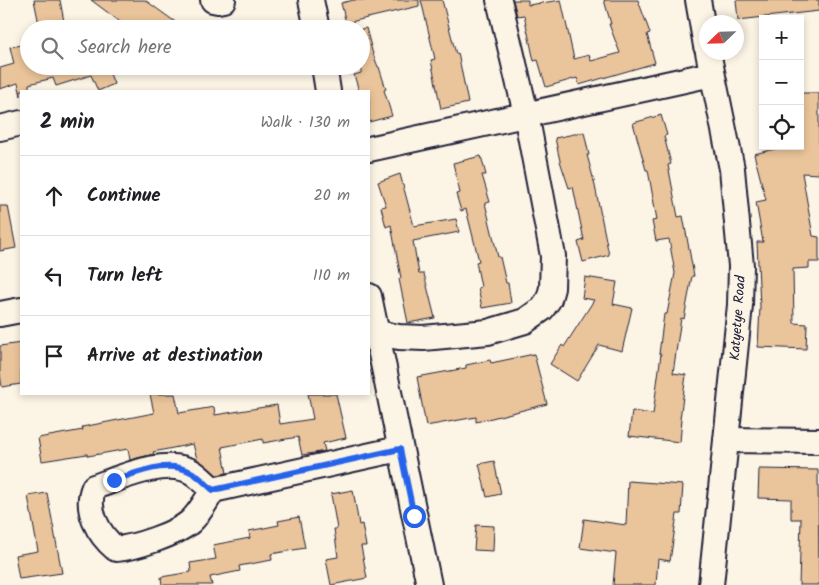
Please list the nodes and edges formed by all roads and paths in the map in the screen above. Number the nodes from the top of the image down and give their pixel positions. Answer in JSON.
{"nodes":[{"id":1,"x":213,"y":0,"type":"edge"},
{"id":2,"x":223,"y":0,"type":"edge"},
{"id":3,"x":311,"y":0,"type":"edge"},
{"id":4,"x":499,"y":0,"type":"edge"},
{"id":5,"x":698,"y":0,"type":"edge"},
{"id":6,"x":701,"y":15,"type":"edge"},
{"id":7,"x":314,"y":20,"type":"edge"},
{"id":8,"x":710,"y":63,"type":"edge"},
{"id":9,"x":325,"y":75,"type":"edge"},
{"id":10,"x":328,"y":90,"type":"edge"},
{"id":11,"x":526,"y":114,"type":"junction"},
{"id":12,"x":20,"y":123,"type":"edge"},
{"id":13,"x":0,"y":128,"type":"edge"},
{"id":14,"x":370,"y":149,"type":"edge"},
{"id":15,"x":370,"y":300,"type":"edge"},
{"id":16,"x":20,"y":310,"type":"edge"},
{"id":17,"x":0,"y":314,"type":"edge"},
{"id":18,"x":378,"y":333,"type":"junction"},
{"id":19,"x":726,"y":440,"type":"junction"},
{"id":20,"x":819,"y":441,"type":"edge"},
{"id":21,"x":400,"y":449,"type":"junction"},
{"id":22,"x":213,"y":490,"type":"junction"},
{"id":23,"x":428,"y":585,"type":"edge"},
{"id":24,"x":711,"y":585,"type":"edge"}],
"edges":[{"from":1,"to":2,"type":"street"},
{"from":3,"to":7,"type":"street"},
{"from":4,"to":11,"type":"street"},
{"from":5,"to":6,"type":"street"},
{"from":8,"to":11,"type":"street"},
{"from":8,"to":19,"type":"street","name":"Katyetye Road"},
{"from":9,"to":10,"type":"street"},
{"from":11,"to":14,"type":"street"},
{"from":11,"to":18,"type":"street"},
{"from":12,"to":13,"type":"street"},
{"from":15,"to":18,"type":"street"},
{"from":16,"to":17,"type":"street"},
{"from":18,"to":21,"type":"street"},
{"from":19,"to":20,"type":"street"},
{"from":19,"to":24,"type":"street","name":"Katyetye Road"},
{"from":21,"to":22,"type":"street"},
{"from":21,"to":23,"type":"street"},
{"from":22,"to":22,"type":"street"}]}
